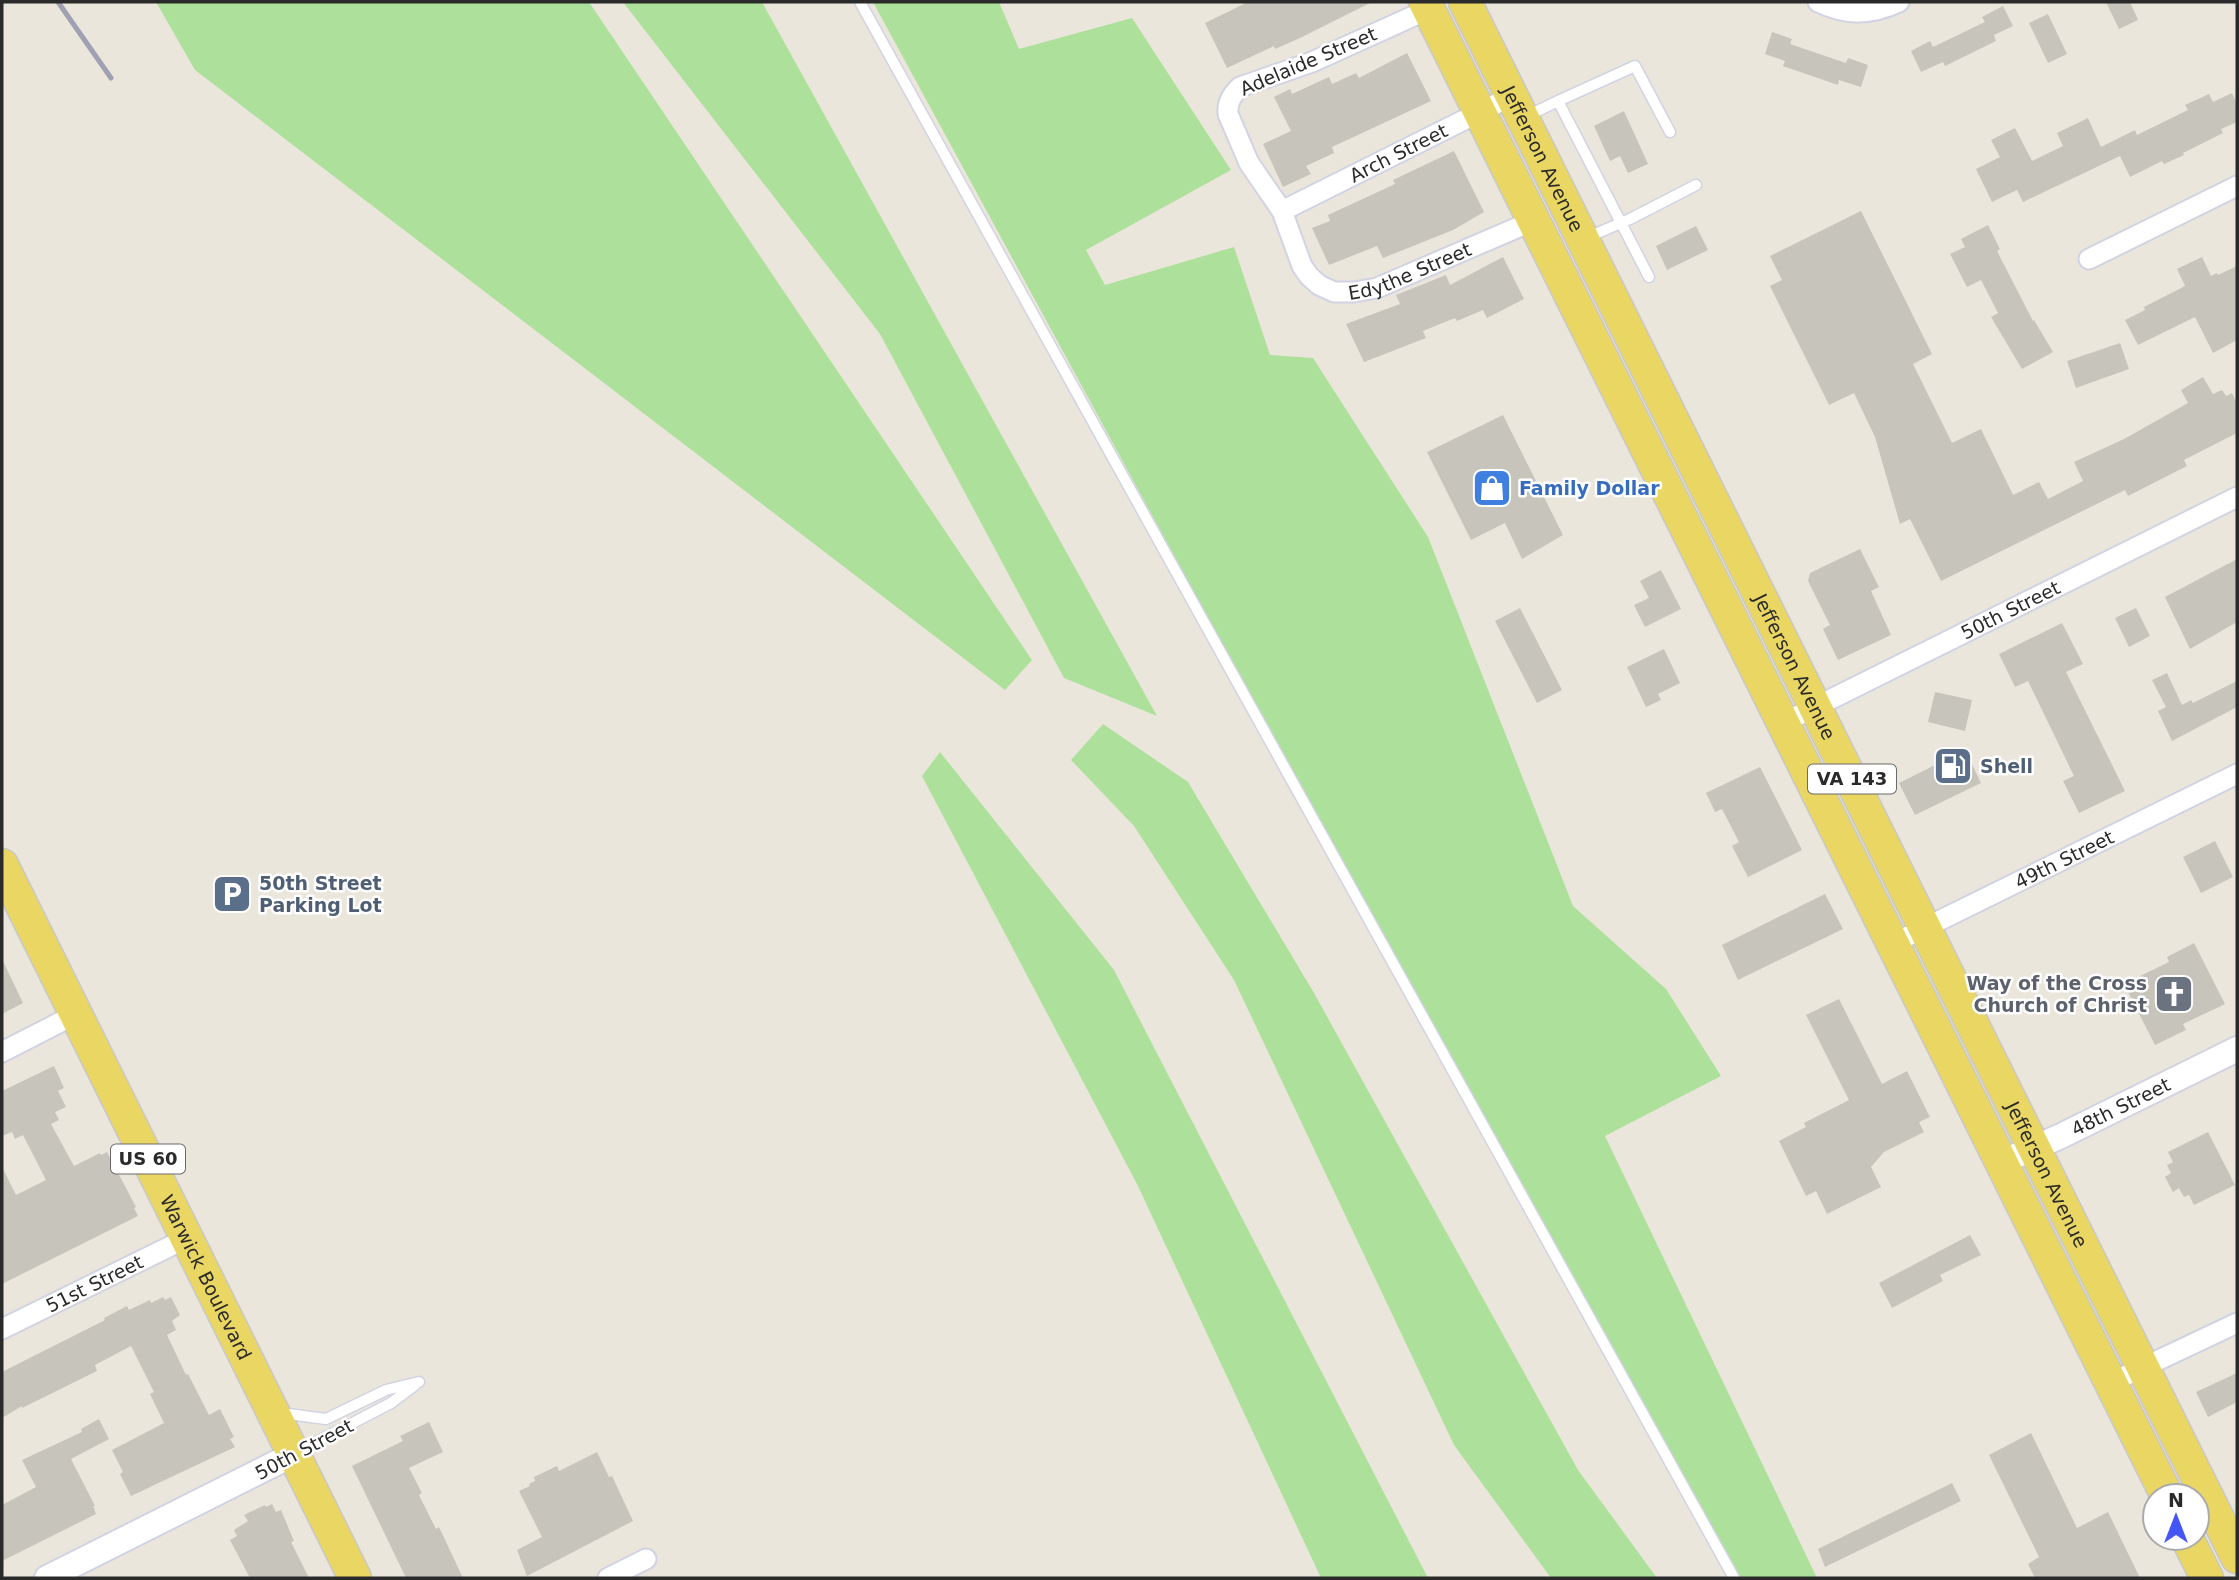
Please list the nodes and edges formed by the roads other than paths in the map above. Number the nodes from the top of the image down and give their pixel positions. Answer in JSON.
{"nodes":[{"id":1,"x":860,"y":2,"type":"edge"},
{"id":2,"x":1465,"y":2,"type":"edge"},
{"id":3,"x":1899,"y":2,"type":"edge"},
{"id":4,"x":1427,"y":5,"type":"edge"},
{"id":5,"x":1824,"y":5,"type":"edge"},
{"id":6,"x":1558,"y":102,"type":"junction"},
{"id":7,"x":1517,"y":107,"type":"junction"},
{"id":8,"x":1480,"y":112,"type":"junction"},
{"id":9,"x":1670,"y":132,"type":"dead end"},
{"id":10,"x":1696,"y":185,"type":"dead end"},
{"id":11,"x":2237,"y":186,"type":"edge"},
{"id":12,"x":1283,"y":211,"type":"junction"},
{"id":13,"x":1535,"y":220,"type":"junction"},
{"id":14,"x":1621,"y":223,"type":"junction"},
{"id":15,"x":1582,"y":239,"type":"junction"},
{"id":16,"x":2089,"y":259,"type":"dead end"},
{"id":17,"x":1649,"y":277,"type":"dead end"},
{"id":18,"x":1615,"y":343,"type":"junction"},
{"id":19,"x":2237,"y":497,"type":"edge"},
{"id":20,"x":1815,"y":706,"type":"junction"},
{"id":21,"x":1783,"y":723,"type":"junction"},
{"id":22,"x":2237,"y":774,"type":"edge"},
{"id":23,"x":2,"y":865,"type":"edge"},
{"id":24,"x":1925,"y":929,"type":"junction"},
{"id":25,"x":1892,"y":944,"type":"junction"},
{"id":26,"x":76,"y":1014,"type":"junction"},
{"id":27,"x":2237,"y":1049,"type":"edge"},
{"id":28,"x":2,"y":1052,"type":"edge"},
{"id":29,"x":2034,"y":1148,"type":"junction"},
{"id":30,"x":2002,"y":1162,"type":"junction"},
{"id":31,"x":187,"y":1238,"type":"junction"},
{"id":32,"x":2237,"y":1323,"type":"edge"},
{"id":33,"x":2,"y":1329,"type":"edge"},
{"id":34,"x":2143,"y":1368,"type":"junction"},
{"id":35,"x":2110,"y":1383,"type":"junction"},
{"id":36,"x":273,"y":1411,"type":"junction"},
{"id":37,"x":294,"y":1454,"type":"junction"},
{"id":38,"x":2160,"y":1482,"type":"edge"},
{"id":39,"x":2194,"y":1552,"type":"edge"},
{"id":40,"x":2237,"y":1558,"type":"edge"},
{"id":41,"x":646,"y":1559,"type":"dead end"},
{"id":42,"x":47,"y":1578,"type":"edge"},
{"id":43,"x":355,"y":1578,"type":"edge"},
{"id":44,"x":608,"y":1578,"type":"edge"},
{"id":45,"x":1734,"y":1578,"type":"edge"},
{"id":46,"x":2207,"y":1578,"type":"edge"}],
"edges":[{"from":1,"to":45,"type":"lane"},
{"from":2,"to":7,"type":"main road","name":"Jefferson Avenue","number":"VA 143"},
{"from":3,"to":5,"type":"street"},
{"from":4,"to":8,"type":"main road","name":"Jefferson Avenue","number":"VA 143"},
{"from":4,"to":12,"type":"street","name":"Adelaide Street"},
{"from":6,"to":7,"type":"lane"},
{"from":6,"to":9,"type":"lane"},
{"from":6,"to":14,"type":"lane"},
{"from":7,"to":8,"type":"street","name":"Arch Street"},
{"from":7,"to":15,"type":"main road","name":"Jefferson Avenue","number":"VA 143"},
{"from":8,"to":12,"type":"street","name":"Arch Street"},
{"from":8,"to":13,"type":"main road","name":"Jefferson Avenue","number":"VA 143"},
{"from":10,"to":14,"type":"lane"},
{"from":11,"to":16,"type":"street"},
{"from":12,"to":13,"type":"street","name":"Edythe Street"},
{"from":13,"to":18,"type":"main road","name":"Jefferson Avenue","number":"VA 143"},
{"from":14,"to":15,"type":"lane"},
{"from":14,"to":17,"type":"lane"},
{"from":15,"to":18,"type":"main road","name":"Jefferson Avenue","number":"VA 143"},
{"from":18,"to":20,"type":"main road","name":"Jefferson Avenue","number":"VA 143"},
{"from":18,"to":21,"type":"main road","name":"Jefferson Avenue","number":"VA 143"},
{"from":19,"to":20,"type":"street","name":"50th Street"},
{"from":20,"to":21,"type":"street","name":"50th Street"},
{"from":20,"to":24,"type":"main road","name":"Jefferson Avenue","number":"VA 143"},
{"from":21,"to":25,"type":"main road","name":"Jefferson Avenue","number":"VA 143"},
{"from":22,"to":24,"type":"street","name":"49th Street"},
{"from":23,"to":26,"type":"main road","name":"Warwick Boulevard","number":"US 60"},
{"from":24,"to":25,"type":"street","name":"49th Street"},
{"from":24,"to":29,"type":"main road","name":"Jefferson Avenue","number":"VA 143"},
{"from":25,"to":30,"type":"main road","name":"Jefferson Avenue","number":"VA 143"},
{"from":26,"to":28,"type":"street"},
{"from":26,"to":31,"type":"main road","name":"Warwick Boulevard","number":"US 60"},
{"from":27,"to":29,"type":"street","name":"48th Street"},
{"from":29,"to":30,"type":"street","name":"48th Street"},
{"from":29,"to":34,"type":"main road","name":"Jefferson Avenue","number":"VA 143"},
{"from":30,"to":35,"type":"main road","name":"Jefferson Avenue","number":"VA 143"},
{"from":31,"to":33,"type":"street","name":"51st Street"},
{"from":31,"to":36,"type":"main road","name":"Warwick Boulevard","number":"US 60"},
{"from":32,"to":34,"type":"street"},
{"from":34,"to":35,"type":"street"},
{"from":34,"to":40,"type":"main road","name":"Jefferson Avenue","number":"VA 143"},
{"from":35,"to":38,"type":"main road","name":"Jefferson Avenue","number":"VA 143"},
{"from":36,"to":37,"type":"main road","name":"Warwick Boulevard","number":"US 60"},
{"from":36,"to":37,"type":"lane","name":"50th Street"},
{"from":37,"to":42,"type":"street","name":"50th Street"},
{"from":37,"to":43,"type":"main road","name":"Warwick Boulevard","number":"US 60"},
{"from":39,"to":46,"type":"main road"},
{"from":41,"to":44,"type":"street"}]}
